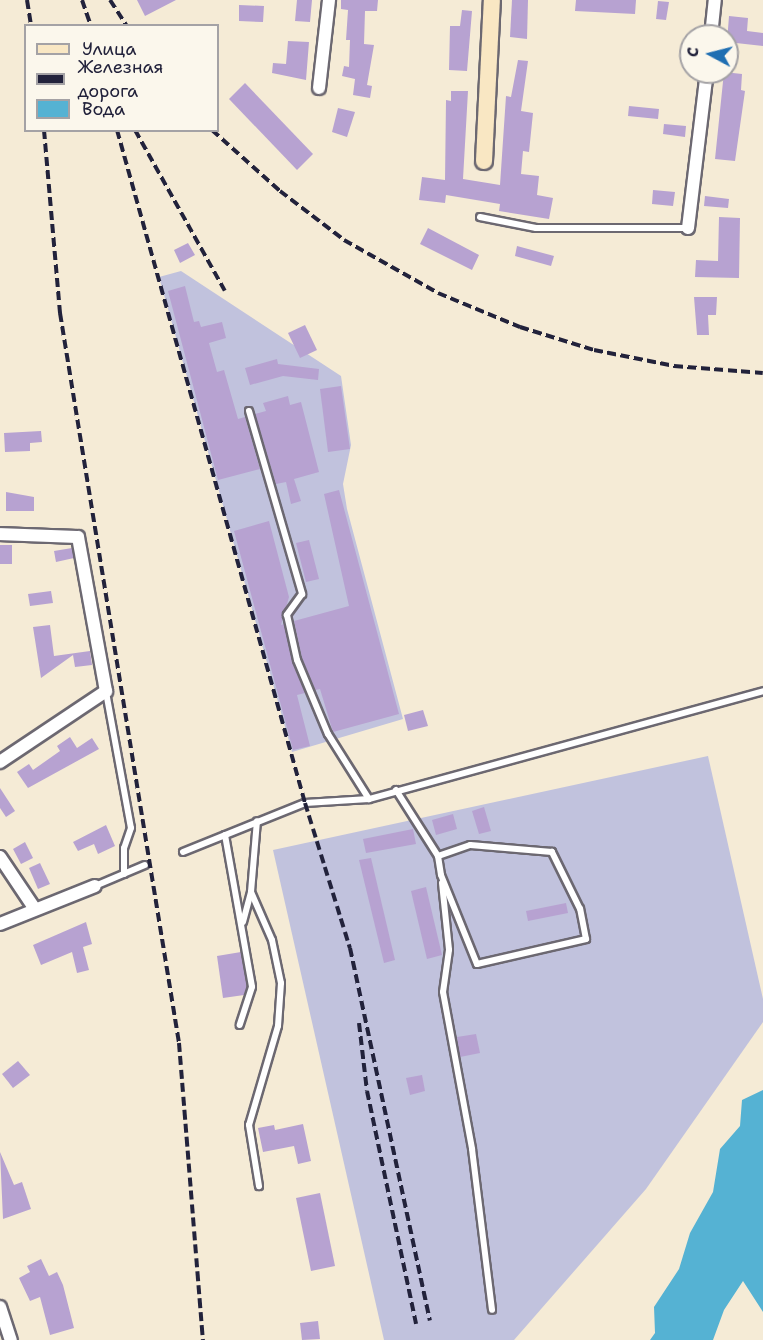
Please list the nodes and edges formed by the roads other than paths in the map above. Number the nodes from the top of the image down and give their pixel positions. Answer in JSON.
{"nodes":[{"id":1,"x":329,"y":0,"type":"edge"},
{"id":2,"x":492,"y":0,"type":"edge"},
{"id":3,"x":715,"y":0,"type":"edge"},
{"id":4,"x":712,"y":24,"type":"edge"},
{"id":5,"x":705,"y":84,"type":"edge"},
{"id":6,"x":319,"y":88,"type":"dead end"},
{"id":7,"x":484,"y":162,"type":"dead end"},
{"id":8,"x":480,"y":217,"type":"dead end"},
{"id":9,"x":688,"y":228,"type":"joint"},
{"id":10,"x":249,"y":411,"type":"dead end"},
{"id":11,"x":0,"y":534,"type":"edge"},
{"id":12,"x":106,"y":691,"type":"junction"},
{"id":13,"x":763,"y":691,"type":"edge"},
{"id":14,"x":0,"y":762,"type":"edge"},
{"id":15,"x":396,"y":790,"type":"junction"},
{"id":16,"x":369,"y":799,"type":"junction"},
{"id":17,"x":257,"y":821,"type":"junction"},
{"id":18,"x":225,"y":835,"type":"junction"},
{"id":19,"x":183,"y":852,"type":"dead end"},
{"id":20,"x":438,"y":856,"type":"junction"},
{"id":21,"x":0,"y":857,"type":"edge"},
{"id":22,"x":145,"y":865,"type":"dead end"},
{"id":23,"x":124,"y":874,"type":"junction"},
{"id":24,"x":441,"y":875,"type":"junction"},
{"id":25,"x":96,"y":886,"type":"joint"},
{"id":26,"x":251,"y":892,"type":"junction"},
{"id":27,"x":35,"y":909,"type":"junction"},
{"id":28,"x":0,"y":924,"type":"edge"},
{"id":29,"x":242,"y":926,"type":"junction"},
{"id":30,"x":240,"y":1025,"type":"dead end"},
{"id":31,"x":259,"y":1186,"type":"dead end"},
{"id":32,"x":0,"y":1307,"type":"edge"},
{"id":33,"x":492,"y":1310,"type":"dead end"},
{"id":34,"x":11,"y":1340,"type":"edge"}],
"edges":[{"from":1,"to":6,"type":"street"},
{"from":2,"to":7,"type":"street"},
{"from":3,"to":4,"type":"street"},
{"from":5,"to":9,"type":"street"},
{"from":8,"to":9,"type":"lane"},
{"from":10,"to":16,"type":"lane"},
{"from":11,"to":12,"type":"street"},
{"from":12,"to":14,"type":"street"},
{"from":12,"to":23,"type":"lane"},
{"from":13,"to":15,"type":"lane"},
{"from":15,"to":16,"type":"lane"},
{"from":15,"to":20,"type":"lane"},
{"from":16,"to":17,"type":"lane"},
{"from":17,"to":18,"type":"lane"},
{"from":17,"to":26,"type":"lane"},
{"from":18,"to":19,"type":"lane"},
{"from":18,"to":29,"type":"lane"},
{"from":20,"to":24,"type":"lane"},
{"from":20,"to":24,"type":"lane"},
{"from":21,"to":27,"type":"street"},
{"from":22,"to":23,"type":"lane"},
{"from":23,"to":25,"type":"lane"},
{"from":24,"to":33,"type":"lane"},
{"from":25,"to":27,"type":"street"},
{"from":26,"to":29,"type":"lane"},
{"from":26,"to":31,"type":"lane"},
{"from":27,"to":28,"type":"street"},
{"from":29,"to":30,"type":"lane"},
{"from":32,"to":34,"type":"street"}]}
